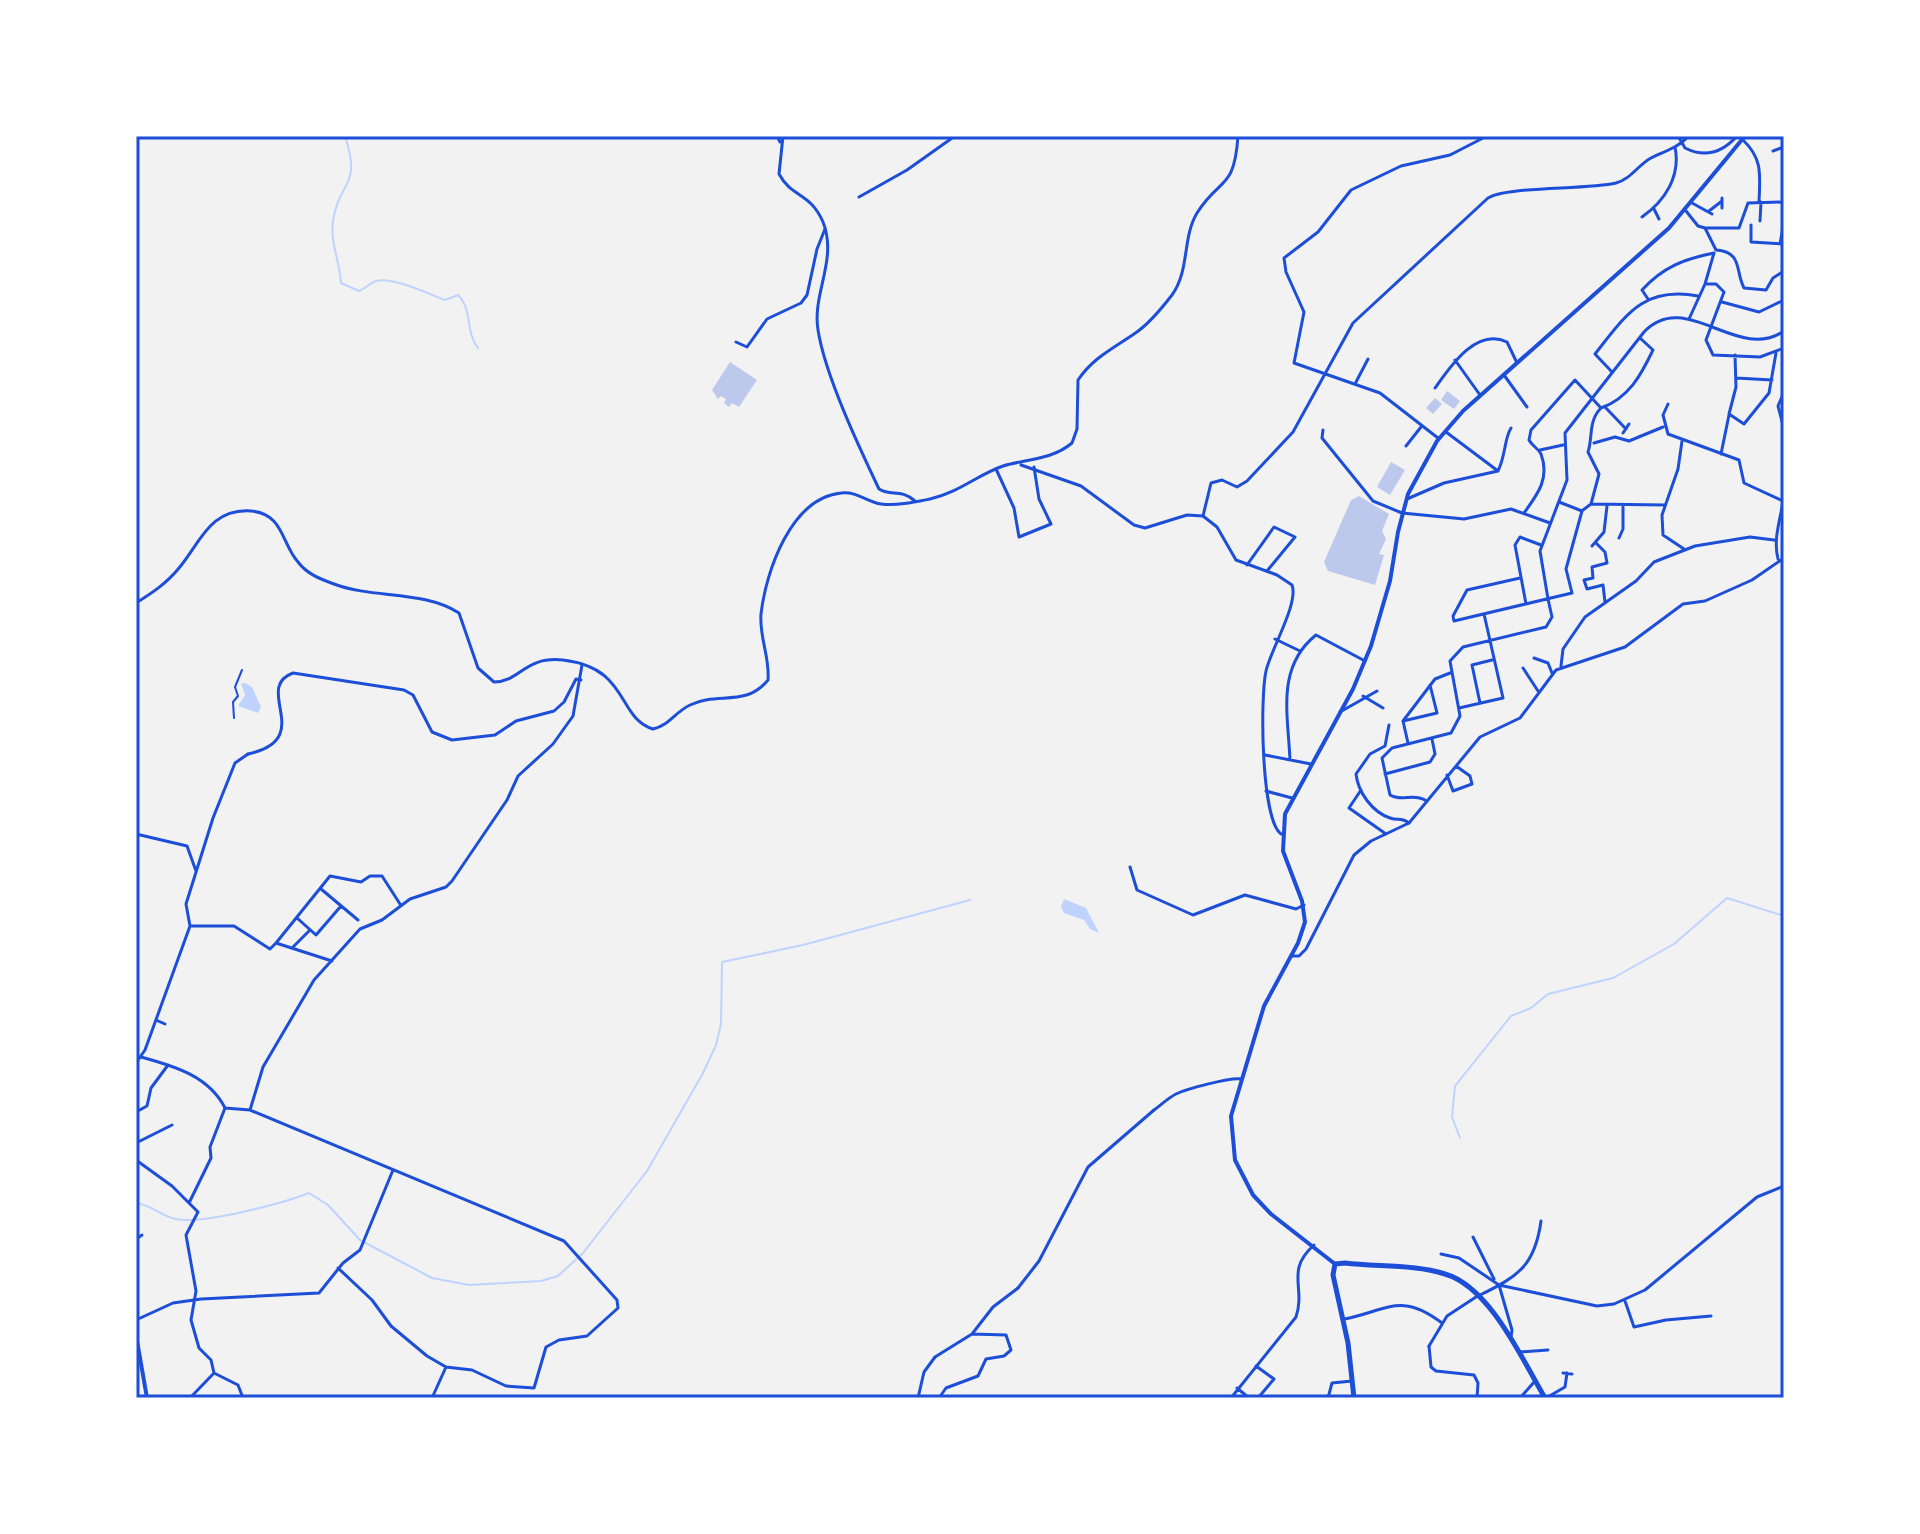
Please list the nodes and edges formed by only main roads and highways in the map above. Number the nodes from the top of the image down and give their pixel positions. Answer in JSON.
{"nodes":[{"id":1,"x":1741,"y":137,"type":"edge"},
{"id":2,"x":1335,"y":1264,"type":"junction"},
{"id":3,"x":136,"y":1335,"type":"edge"},
{"id":4,"x":147,"y":1398,"type":"edge"},
{"id":5,"x":1354,"y":1398,"type":"edge"},
{"id":6,"x":1546,"y":1398,"type":"edge"}],
"edges":[{"from":1,"to":2,"type":"main road"},
{"from":2,"to":5,"type":"highway"},
{"from":2,"to":6,"type":"highway"},
{"from":3,"to":4,"type":"main road"}]}
